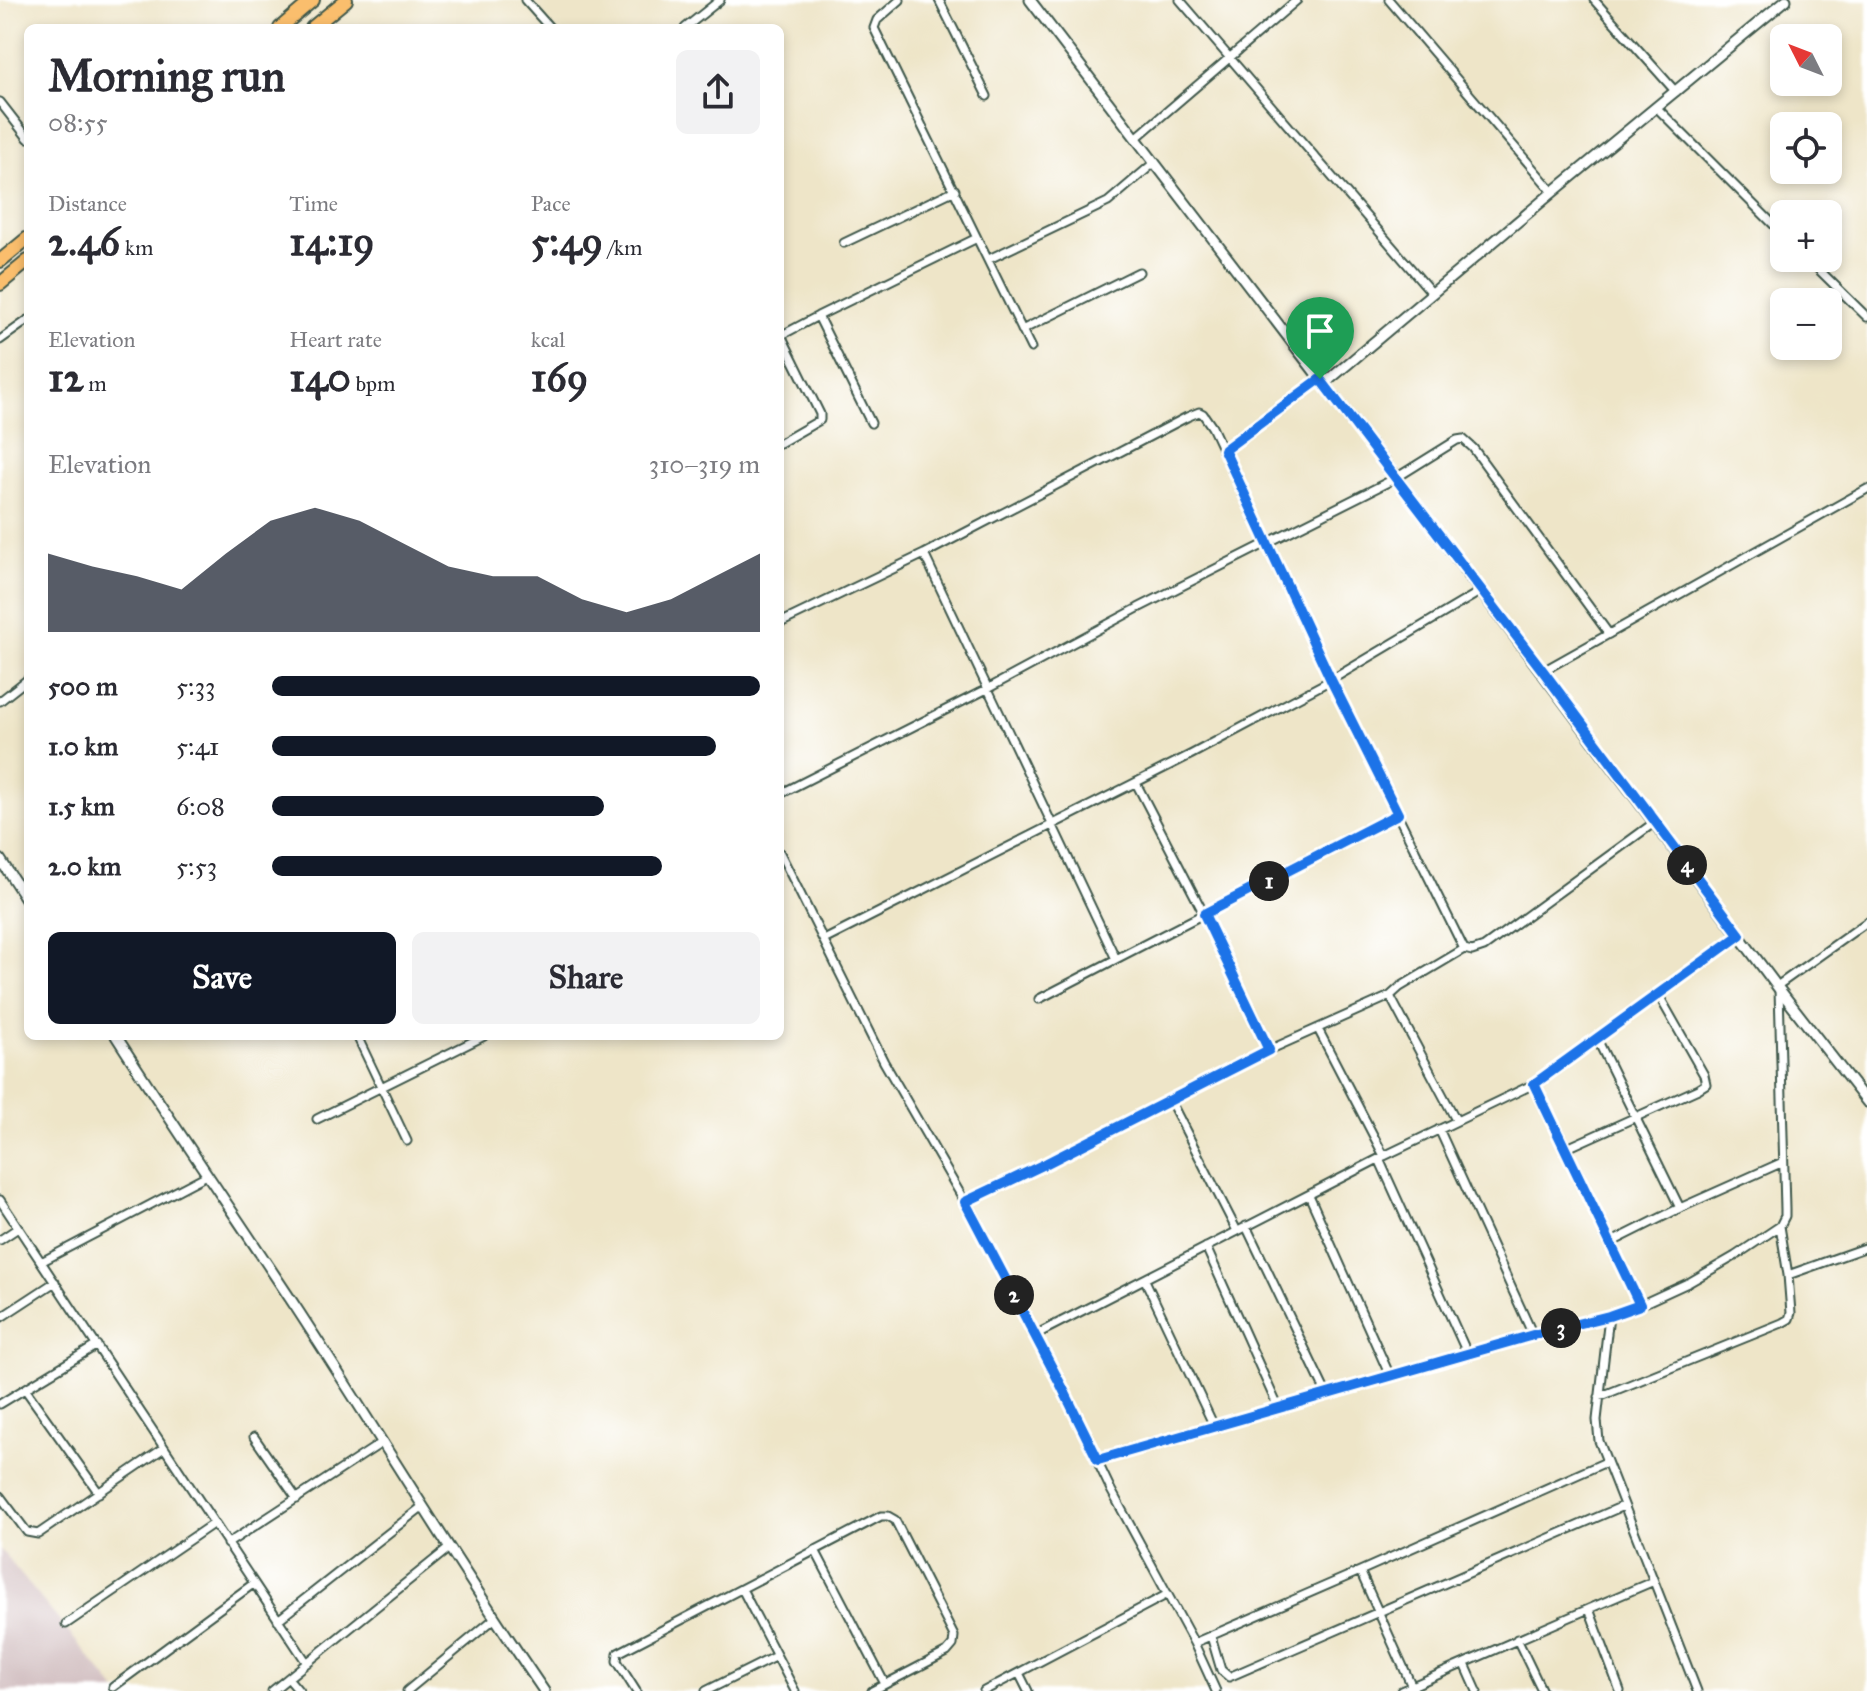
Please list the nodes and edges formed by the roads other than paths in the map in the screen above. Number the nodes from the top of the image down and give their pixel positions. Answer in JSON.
{"nodes":[{"id":1,"x":313,"y":0,"type":"edge"},
{"id":2,"x":346,"y":0,"type":"edge"},
{"id":3,"x":525,"y":0,"type":"edge"},
{"id":4,"x":720,"y":0,"type":"edge"},
{"id":5,"x":900,"y":0,"type":"edge"},
{"id":6,"x":939,"y":0,"type":"edge"},
{"id":7,"x":1030,"y":0,"type":"edge"},
{"id":8,"x":1180,"y":0,"type":"edge"},
{"id":9,"x":1297,"y":0,"type":"edge"},
{"id":10,"x":1389,"y":0,"type":"edge"},
{"id":11,"x":1594,"y":0,"type":"edge"},
{"id":12,"x":1786,"y":0,"type":"edge"},
{"id":13,"x":285,"y":24,"type":"edge"},
{"id":14,"x":317,"y":24,"type":"edge"},
{"id":15,"x":546,"y":24,"type":"edge"},
{"id":16,"x":690,"y":24,"type":"edge"},
{"id":17,"x":1230,"y":57,"type":"junction"},
{"id":18,"x":1676,"y":92,"type":"junction"},
{"id":19,"x":987,"y":96,"type":"dead end"},
{"id":20,"x":0,"y":102,"type":"edge"},
{"id":21,"x":1657,"y":108,"type":"junction"},
{"id":22,"x":24,"y":133,"type":"edge"},
{"id":23,"x":1136,"y":138,"type":"junction"},
{"id":24,"x":1155,"y":162,"type":"junction"},
{"id":25,"x":955,"y":190,"type":"junction"},
{"id":26,"x":1553,"y":192,"type":"junction"},
{"id":27,"x":1770,"y":221,"type":"edge"},
{"id":28,"x":977,"y":238,"type":"junction"},
{"id":29,"x":24,"y":241,"type":"edge"},
{"id":30,"x":844,"y":243,"type":"dead end"},
{"id":31,"x":989,"y":259,"type":"junction"},
{"id":32,"x":0,"y":261,"type":"edge"},
{"id":33,"x":24,"y":264,"type":"edge"},
{"id":34,"x":1139,"y":272,"type":"dead end"},
{"id":35,"x":1821,"y":272,"type":"edge"},
{"id":36,"x":0,"y":284,"type":"edge"},
{"id":37,"x":1432,"y":293,"type":"junction"},
{"id":38,"x":818,"y":316,"type":"junction"},
{"id":39,"x":1867,"y":317,"type":"edge"},
{"id":40,"x":24,"y":323,"type":"edge"},
{"id":41,"x":1022,"y":330,"type":"junction"},
{"id":42,"x":784,"y":333,"type":"edge"},
{"id":43,"x":0,"y":340,"type":"edge"},
{"id":44,"x":784,"y":343,"type":"edge"},
{"id":45,"x":1031,"y":348,"type":"dead end"},
{"id":46,"x":1322,"y":382,"type":"junction"},
{"id":47,"x":871,"y":423,"type":"dead end"},
{"id":48,"x":784,"y":441,"type":"edge"},
{"id":49,"x":1224,"y":450,"type":"junction"},
{"id":50,"x":1396,"y":478,"type":"junction"},
{"id":51,"x":1867,"y":489,"type":"edge"},
{"id":52,"x":1268,"y":542,"type":"junction"},
{"id":53,"x":924,"y":554,"type":"junction"},
{"id":54,"x":1481,"y":591,"type":"junction"},
{"id":55,"x":784,"y":621,"type":"edge"},
{"id":56,"x":1609,"y":634,"type":"junction"},
{"id":57,"x":1543,"y":671,"type":"junction"},
{"id":58,"x":1331,"y":680,"type":"junction"},
{"id":59,"x":24,"y":682,"type":"edge"},
{"id":60,"x":987,"y":689,"type":"junction"},
{"id":61,"x":0,"y":701,"type":"edge"},
{"id":62,"x":1136,"y":783,"type":"junction"},
{"id":63,"x":784,"y":792,"type":"edge"},
{"id":64,"x":1398,"y":814,"type":"junction"},
{"id":65,"x":1655,"y":822,"type":"junction"},
{"id":66,"x":1052,"y":824,"type":"junction"},
{"id":67,"x":0,"y":859,"type":"edge"},
{"id":68,"x":784,"y":861,"type":"edge"},
{"id":69,"x":24,"y":896,"type":"edge"},
{"id":70,"x":1204,"y":914,"type":"junction"},
{"id":71,"x":1867,"y":922,"type":"edge"},
{"id":72,"x":1740,"y":935,"type":"junction"},
{"id":73,"x":824,"y":940,"type":"junction"},
{"id":74,"x":1464,"y":949,"type":"junction"},
{"id":75,"x":1116,"y":959,"type":"junction"},
{"id":76,"x":1778,"y":988,"type":"junction"},
{"id":77,"x":1658,"y":994,"type":"junction"},
{"id":78,"x":1390,"y":996,"type":"junction"},
{"id":79,"x":1039,"y":999,"type":"dead end"},
{"id":80,"x":1318,"y":1029,"type":"junction"},
{"id":81,"x":1597,"y":1039,"type":"junction"},
{"id":82,"x":119,"y":1040,"type":"edge"},
{"id":83,"x":359,"y":1040,"type":"edge"},
{"id":84,"x":476,"y":1040,"type":"edge"},
{"id":85,"x":1269,"y":1050,"type":"junction"},
{"id":86,"x":1534,"y":1084,"type":"junction"},
{"id":87,"x":382,"y":1087,"type":"junction"},
{"id":88,"x":1170,"y":1100,"type":"junction"},
{"id":89,"x":1867,"y":1102,"type":"edge"},
{"id":90,"x":1635,"y":1117,"type":"junction"},
{"id":91,"x":317,"y":1119,"type":"dead end"},
{"id":92,"x":1456,"y":1120,"type":"junction"},
{"id":93,"x":1439,"y":1129,"type":"junction"},
{"id":94,"x":407,"y":1141,"type":"dead end"},
{"id":95,"x":1565,"y":1149,"type":"junction"},
{"id":96,"x":1381,"y":1158,"type":"junction"},
{"id":97,"x":1783,"y":1162,"type":"junction"},
{"id":98,"x":207,"y":1175,"type":"junction"},
{"id":99,"x":1309,"y":1195,"type":"junction"},
{"id":100,"x":0,"y":1200,"type":"edge"},
{"id":101,"x":965,"y":1202,"type":"junction"},
{"id":102,"x":1680,"y":1208,"type":"junction"},
{"id":103,"x":1246,"y":1226,"type":"junction"},
{"id":104,"x":1780,"y":1226,"type":"junction"},
{"id":105,"x":18,"y":1228,"type":"junction"},
{"id":106,"x":1237,"y":1231,"type":"junction"},
{"id":107,"x":0,"y":1240,"type":"edge"},
{"id":108,"x":1610,"y":1243,"type":"junction"},
{"id":109,"x":1206,"y":1247,"type":"junction"},
{"id":110,"x":1867,"y":1247,"type":"edge"},
{"id":111,"x":41,"y":1262,"type":"junction"},
{"id":112,"x":1788,"y":1275,"type":"junction"},
{"id":113,"x":1145,"y":1280,"type":"junction"},
{"id":114,"x":55,"y":1282,"type":"junction"},
{"id":115,"x":1640,"y":1305,"type":"junction"},
{"id":116,"x":1609,"y":1316,"type":"junction"},
{"id":117,"x":0,"y":1318,"type":"edge"},
{"id":118,"x":1035,"y":1335,"type":"junction"},
{"id":119,"x":1533,"y":1335,"type":"junction"},
{"id":120,"x":97,"y":1345,"type":"junction"},
{"id":121,"x":1468,"y":1355,"type":"junction"},
{"id":122,"x":1390,"y":1376,"type":"junction"},
{"id":123,"x":25,"y":1389,"type":"junction"},
{"id":124,"x":1327,"y":1395,"type":"junction"},
{"id":125,"x":1599,"y":1397,"type":"junction"},
{"id":126,"x":0,"y":1404,"type":"edge"},
{"id":127,"x":1279,"y":1409,"type":"junction"},
{"id":128,"x":1214,"y":1426,"type":"junction"},
{"id":129,"x":254,"y":1437,"type":"dead end"},
{"id":130,"x":383,"y":1442,"type":"junction"},
{"id":131,"x":164,"y":1448,"type":"junction"},
{"id":132,"x":1098,"y":1460,"type":"junction"},
{"id":133,"x":1606,"y":1462,"type":"junction"},
{"id":134,"x":99,"y":1493,"type":"junction"},
{"id":135,"x":0,"y":1496,"type":"edge"},
{"id":136,"x":297,"y":1499,"type":"junction"},
{"id":137,"x":423,"y":1506,"type":"junction"},
{"id":138,"x":1623,"y":1506,"type":"junction"},
{"id":139,"x":214,"y":1523,"type":"junction"},
{"id":140,"x":227,"y":1544,"type":"junction"},
{"id":141,"x":449,"y":1548,"type":"junction"},
{"id":142,"x":815,"y":1550,"type":"junction"},
{"id":143,"x":1360,"y":1571,"type":"junction"},
{"id":144,"x":1654,"y":1581,"type":"junction"},
{"id":145,"x":253,"y":1584,"type":"junction"},
{"id":146,"x":742,"y":1589,"type":"junction"},
{"id":147,"x":1168,"y":1594,"type":"junction"},
{"id":148,"x":1589,"y":1609,"type":"junction"},
{"id":149,"x":1379,"y":1613,"type":"junction"},
{"id":150,"x":494,"y":1619,"type":"junction"},
{"id":151,"x":278,"y":1620,"type":"junction"},
{"id":152,"x":66,"y":1624,"type":"dead end"},
{"id":153,"x":1211,"y":1636,"type":"junction"},
{"id":154,"x":1517,"y":1639,"type":"junction"},
{"id":155,"x":1194,"y":1643,"type":"junction"},
{"id":156,"x":776,"y":1656,"type":"junction"},
{"id":157,"x":307,"y":1663,"type":"junction"},
{"id":158,"x":1465,"y":1664,"type":"junction"},
{"id":159,"x":1019,"y":1673,"type":"junction"},
{"id":160,"x":288,"y":1678,"type":"junction"},
{"id":161,"x":1209,"y":1679,"type":"junction"},
{"id":162,"x":885,"y":1684,"type":"junction"},
{"id":163,"x":113,"y":1687,"type":"dead end"},
{"id":164,"x":1413,"y":1689,"type":"edge"},
{"id":165,"x":272,"y":1691,"type":"edge"},
{"id":166,"x":299,"y":1691,"type":"edge"},
{"id":167,"x":407,"y":1691,"type":"edge"},
{"id":168,"x":544,"y":1691,"type":"edge"},
{"id":169,"x":636,"y":1691,"type":"edge"},
{"id":170,"x":706,"y":1691,"type":"edge"},
{"id":171,"x":795,"y":1691,"type":"edge"},
{"id":172,"x":872,"y":1691,"type":"edge"},
{"id":173,"x":984,"y":1691,"type":"edge"},
{"id":174,"x":1028,"y":1691,"type":"edge"},
{"id":175,"x":1209,"y":1691,"type":"edge"},
{"id":176,"x":1216,"y":1691,"type":"edge"},
{"id":177,"x":1401,"y":1691,"type":"edge"},
{"id":178,"x":1477,"y":1691,"type":"edge"},
{"id":179,"x":1542,"y":1691,"type":"edge"},
{"id":180,"x":1620,"y":1691,"type":"edge"},
{"id":181,"x":1697,"y":1691,"type":"edge"}],
"edges":[{"from":1,"to":13,"type":"highway"},
{"from":2,"to":14,"type":"highway"},
{"from":3,"to":15,"type":"street"},
{"from":4,"to":16,"type":"street"},
{"from":5,"to":25,"type":"street"},
{"from":6,"to":19,"type":"street"},
{"from":7,"to":23,"type":"street"},
{"from":8,"to":17,"type":"street"},
{"from":9,"to":17,"type":"street"},
{"from":10,"to":26,"type":"street"},
{"from":11,"to":18,"type":"street"},
{"from":12,"to":18,"type":"street"},
{"from":17,"to":23,"type":"street"},
{"from":17,"to":37,"type":"street"},
{"from":18,"to":21,"type":"street"},
{"from":20,"to":22,"type":"street"},
{"from":21,"to":26,"type":"street"},
{"from":21,"to":27,"type":"street"},
{"from":23,"to":24,"type":"street"},
{"from":24,"to":31,"type":"street"},
{"from":24,"to":46,"type":"street"},
{"from":25,"to":28,"type":"street"},
{"from":25,"to":30,"type":"street"},
{"from":26,"to":37,"type":"street"},
{"from":28,"to":31,"type":"street"},
{"from":28,"to":38,"type":"street"},
{"from":29,"to":32,"type":"highway"},
{"from":31,"to":41,"type":"street"},
{"from":33,"to":36,"type":"highway"},
{"from":34,"to":41,"type":"street"},
{"from":35,"to":39,"type":"street"},
{"from":37,"to":46,"type":"street"},
{"from":38,"to":42,"type":"street"},
{"from":38,"to":47,"type":"street"},
{"from":40,"to":43,"type":"street"},
{"from":41,"to":45,"type":"street"},
{"from":44,"to":48,"type":"street"},
{"from":46,"to":49,"type":"street"},
{"from":46,"to":50,"type":"street"},
{"from":49,"to":52,"type":"street"},
{"from":49,"to":53,"type":"street"},
{"from":50,"to":52,"type":"street"},
{"from":50,"to":54,"type":"street"},
{"from":50,"to":56,"type":"street"},
{"from":51,"to":56,"type":"street"},
{"from":52,"to":58,"type":"street"},
{"from":52,"to":60,"type":"street"},
{"from":53,"to":55,"type":"street"},
{"from":53,"to":60,"type":"street"},
{"from":54,"to":57,"type":"street"},
{"from":54,"to":58,"type":"street"},
{"from":56,"to":57,"type":"street"},
{"from":57,"to":65,"type":"street"},
{"from":58,"to":62,"type":"street"},
{"from":58,"to":64,"type":"street"},
{"from":59,"to":61,"type":"street"},
{"from":60,"to":63,"type":"street"},
{"from":60,"to":66,"type":"street"},
{"from":62,"to":66,"type":"street"},
{"from":62,"to":70,"type":"street"},
{"from":64,"to":70,"type":"street"},
{"from":64,"to":74,"type":"street"},
{"from":65,"to":72,"type":"street"},
{"from":65,"to":74,"type":"street"},
{"from":66,"to":73,"type":"street"},
{"from":66,"to":75,"type":"street"},
{"from":67,"to":69,"type":"street"},
{"from":68,"to":73,"type":"street"},
{"from":70,"to":75,"type":"street"},
{"from":70,"to":85,"type":"street"},
{"from":71,"to":76,"type":"street"},
{"from":72,"to":76,"type":"street"},
{"from":72,"to":77,"type":"street"},
{"from":73,"to":101,"type":"street"},
{"from":74,"to":78,"type":"street"},
{"from":75,"to":79,"type":"street"},
{"from":76,"to":89,"type":"street"},
{"from":76,"to":97,"type":"street"},
{"from":77,"to":81,"type":"street"},
{"from":77,"to":90,"type":"street"},
{"from":78,"to":80,"type":"street"},
{"from":78,"to":92,"type":"street"},
{"from":80,"to":85,"type":"street"},
{"from":80,"to":96,"type":"street"},
{"from":81,"to":86,"type":"street"},
{"from":81,"to":90,"type":"street"},
{"from":82,"to":98,"type":"street"},
{"from":83,"to":87,"type":"street"},
{"from":84,"to":87,"type":"street"},
{"from":85,"to":88,"type":"street"},
{"from":86,"to":92,"type":"street"},
{"from":86,"to":95,"type":"street"},
{"from":87,"to":91,"type":"street"},
{"from":87,"to":94,"type":"street"},
{"from":88,"to":101,"type":"street"},
{"from":88,"to":106,"type":"street"},
{"from":90,"to":95,"type":"street"},
{"from":90,"to":102,"type":"street"},
{"from":92,"to":93,"type":"street"},
{"from":93,"to":96,"type":"street"},
{"from":93,"to":119,"type":"street"},
{"from":95,"to":108,"type":"street"},
{"from":96,"to":99,"type":"street"},
{"from":96,"to":121,"type":"street"},
{"from":97,"to":102,"type":"street"},
{"from":97,"to":104,"type":"street"},
{"from":98,"to":111,"type":"street"},
{"from":98,"to":130,"type":"street"},
{"from":99,"to":103,"type":"street"},
{"from":99,"to":122,"type":"street"},
{"from":100,"to":105,"type":"street"},
{"from":101,"to":118,"type":"street"},
{"from":102,"to":108,"type":"street"},
{"from":103,"to":106,"type":"street"},
{"from":103,"to":124,"type":"street"},
{"from":104,"to":112,"type":"street"},
{"from":104,"to":115,"type":"street"},
{"from":105,"to":107,"type":"street"},
{"from":105,"to":111,"type":"street"},
{"from":106,"to":109,"type":"street"},
{"from":108,"to":115,"type":"street"},
{"from":109,"to":113,"type":"street"},
{"from":109,"to":127,"type":"street"},
{"from":110,"to":112,"type":"street"},
{"from":111,"to":114,"type":"street"},
{"from":112,"to":125,"type":"street"},
{"from":113,"to":118,"type":"street"},
{"from":113,"to":128,"type":"street"},
{"from":114,"to":117,"type":"street"},
{"from":114,"to":120,"type":"street"},
{"from":115,"to":116,"type":"street"},
{"from":116,"to":119,"type":"street"},
{"from":116,"to":125,"type":"street"},
{"from":118,"to":132,"type":"street"},
{"from":119,"to":121,"type":"street"},
{"from":120,"to":123,"type":"street"},
{"from":120,"to":131,"type":"street"},
{"from":121,"to":122,"type":"street"},
{"from":122,"to":124,"type":"street"},
{"from":123,"to":126,"type":"street"},
{"from":123,"to":134,"type":"street"},
{"from":124,"to":127,"type":"street"},
{"from":125,"to":133,"type":"street"},
{"from":127,"to":128,"type":"street"},
{"from":128,"to":132,"type":"street"},
{"from":129,"to":136,"type":"street"},
{"from":130,"to":136,"type":"street"},
{"from":130,"to":137,"type":"street"},
{"from":131,"to":134,"type":"street"},
{"from":131,"to":139,"type":"street"},
{"from":132,"to":147,"type":"street"},
{"from":133,"to":138,"type":"street"},
{"from":133,"to":143,"type":"street"},
{"from":134,"to":135,"type":"street"},
{"from":136,"to":140,"type":"street"},
{"from":137,"to":141,"type":"street"},
{"from":137,"to":151,"type":"street"},
{"from":138,"to":144,"type":"street"},
{"from":138,"to":149,"type":"street"},
{"from":139,"to":140,"type":"street"},
{"from":139,"to":152,"type":"street"},
{"from":140,"to":145,"type":"street"},
{"from":141,"to":150,"type":"street"},
{"from":141,"to":157,"type":"street"},
{"from":142,"to":146,"type":"street"},
{"from":142,"to":162,"type":"street"},
{"from":142,"to":162,"type":"street"},
{"from":143,"to":149,"type":"street"},
{"from":143,"to":153,"type":"street"},
{"from":144,"to":148,"type":"street"},
{"from":144,"to":181,"type":"street"},
{"from":145,"to":151,"type":"street"},
{"from":145,"to":163,"type":"street"},
{"from":146,"to":156,"type":"street"},
{"from":146,"to":169,"type":"street"},
{"from":147,"to":155,"type":"street"},
{"from":147,"to":159,"type":"street"},
{"from":148,"to":154,"type":"street"},
{"from":148,"to":180,"type":"street"},
{"from":149,"to":153,"type":"street"},
{"from":149,"to":164,"type":"street"},
{"from":150,"to":167,"type":"street"},
{"from":150,"to":168,"type":"street"},
{"from":151,"to":157,"type":"street"},
{"from":153,"to":155,"type":"street"},
{"from":154,"to":158,"type":"street"},
{"from":154,"to":179,"type":"street"},
{"from":155,"to":161,"type":"street"},
{"from":156,"to":170,"type":"street"},
{"from":156,"to":171,"type":"street"},
{"from":157,"to":160,"type":"street"},
{"from":158,"to":164,"type":"street"},
{"from":158,"to":178,"type":"street"},
{"from":159,"to":173,"type":"street"},
{"from":159,"to":174,"type":"street"},
{"from":160,"to":165,"type":"street"},
{"from":160,"to":166,"type":"street"},
{"from":161,"to":175,"type":"street"},
{"from":161,"to":176,"type":"street"},
{"from":162,"to":172,"type":"street"},
{"from":164,"to":177,"type":"street"}]}
